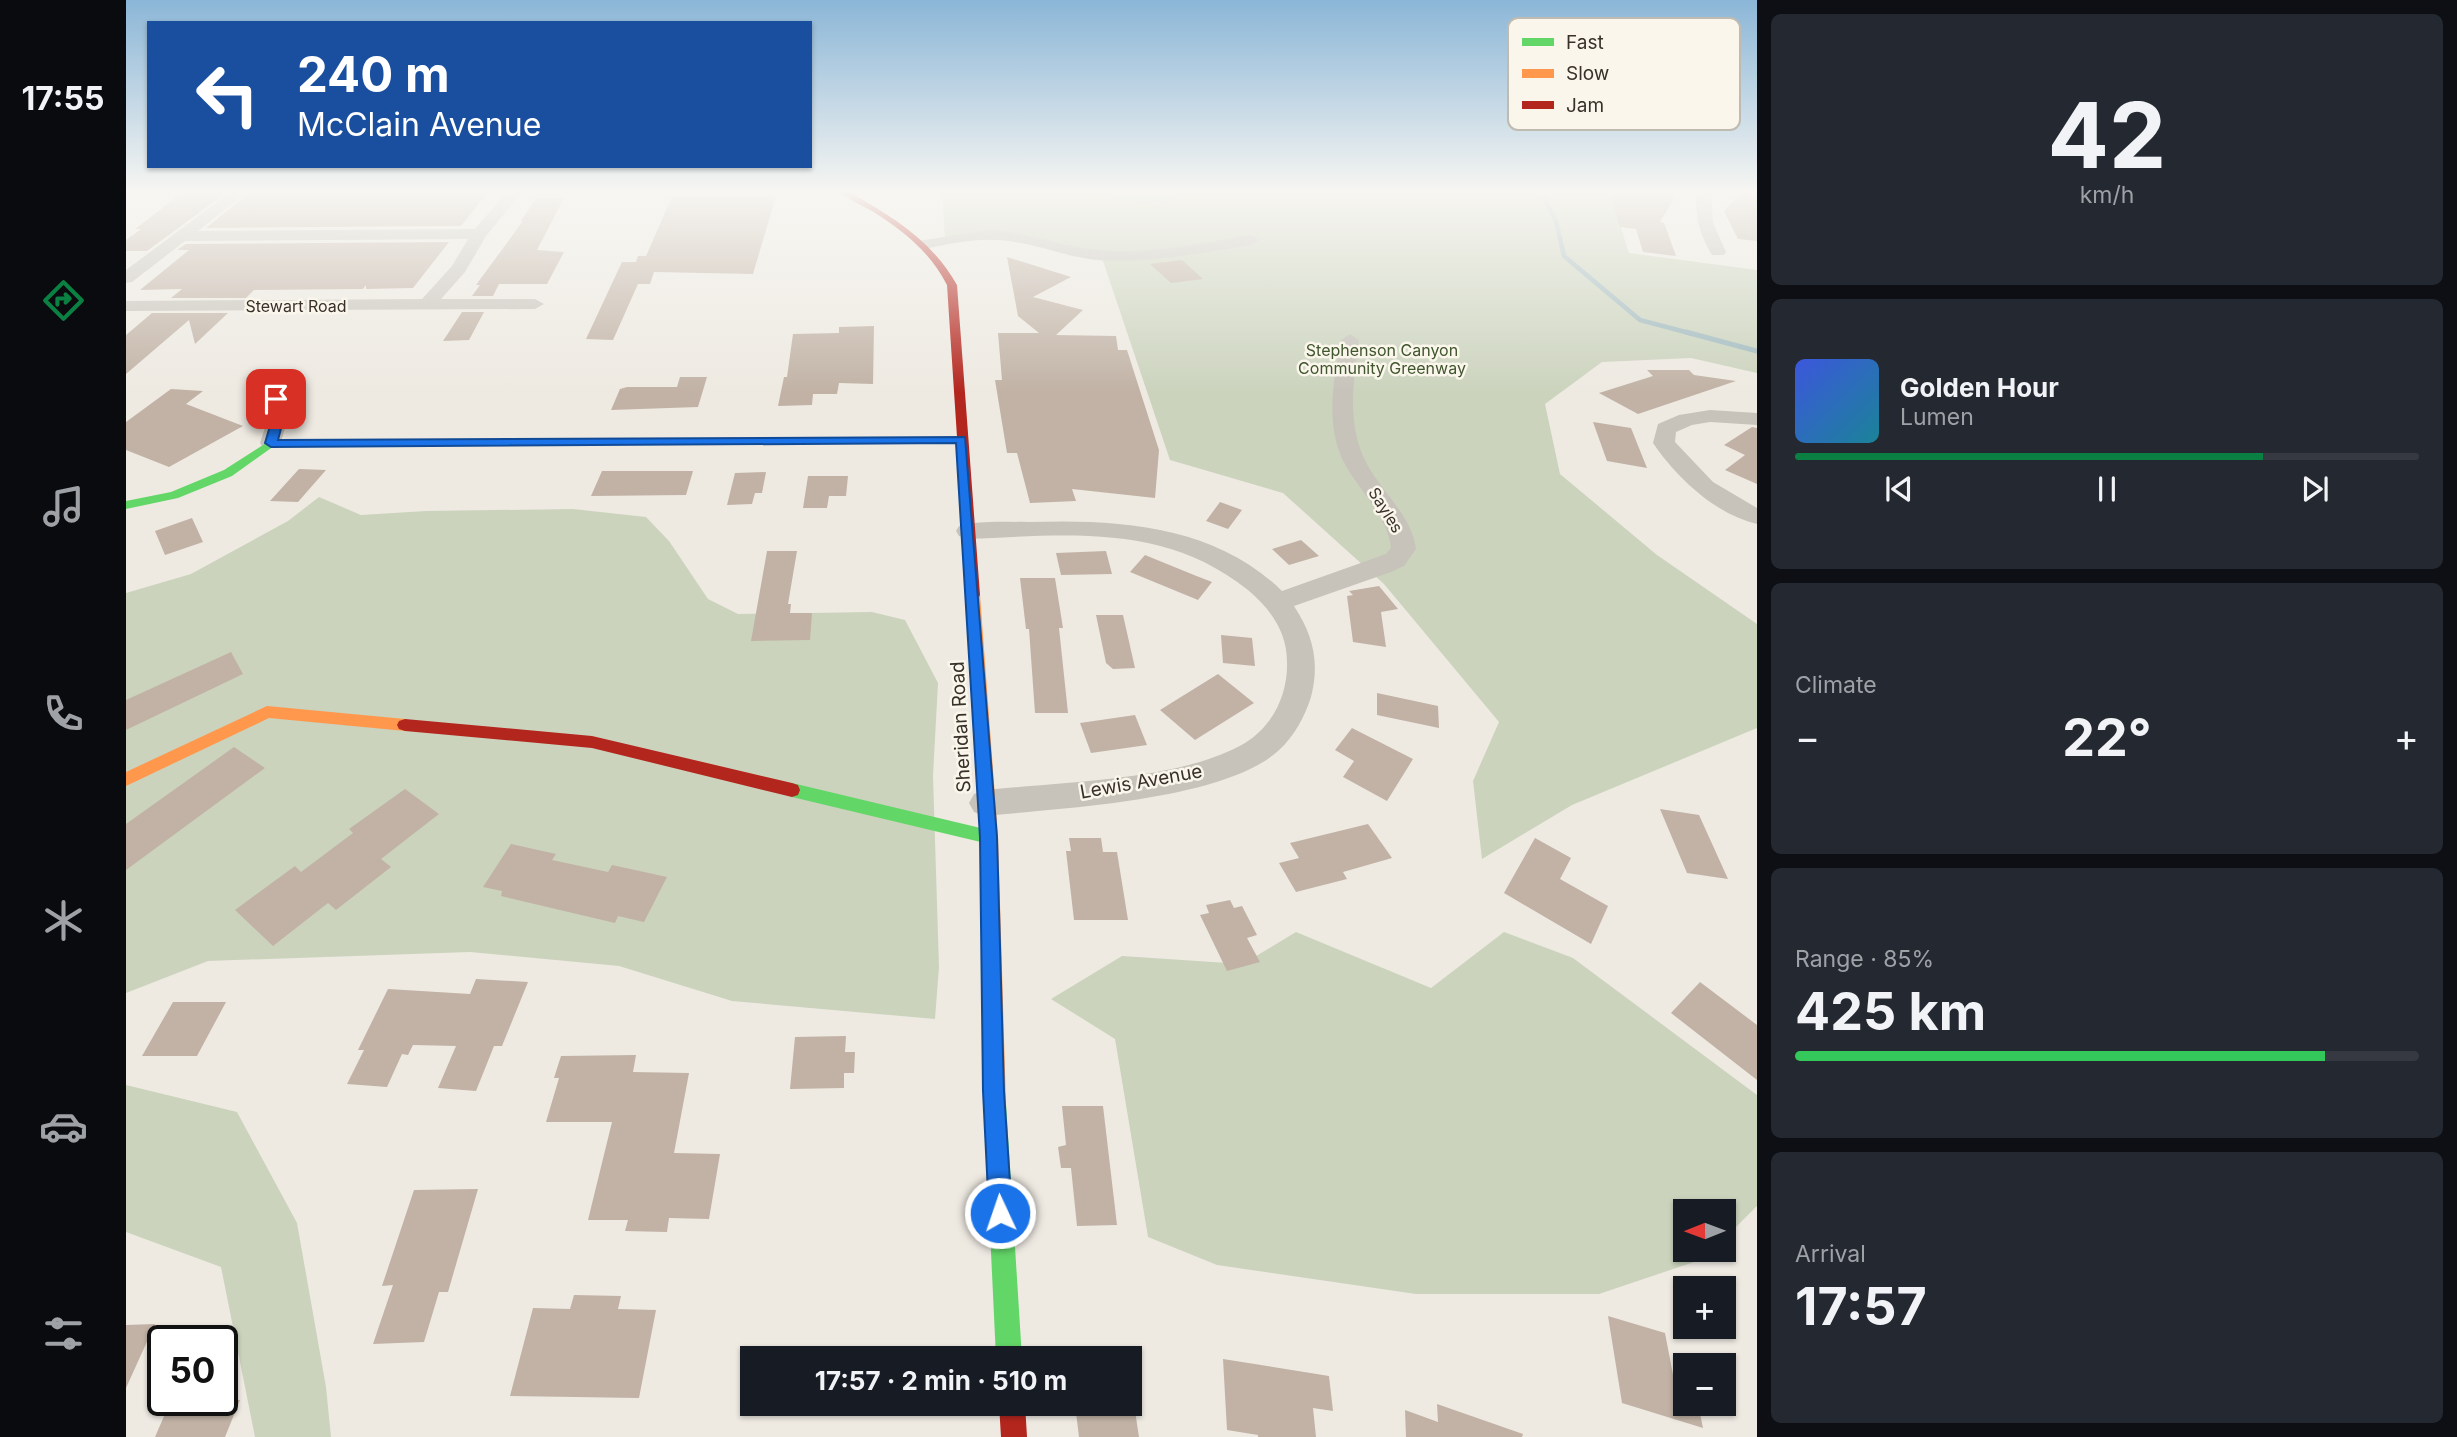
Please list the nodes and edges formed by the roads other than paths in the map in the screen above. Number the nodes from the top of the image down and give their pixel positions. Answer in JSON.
{"nodes":[{"id":1,"x":153,"y":258,"type":"edge"},
{"id":2,"x":465,"y":258,"type":"edge"},
{"id":3,"x":937,"y":258,"type":"edge"},
{"id":4,"x":126,"y":278,"type":"edge"},
{"id":5,"x":535,"y":304,"type":"dead end"},
{"id":6,"x":126,"y":306,"type":"edge"},
{"id":7,"x":426,"y":306,"type":"junction"},
{"id":8,"x":1350,"y":340,"type":"dead end"},
{"id":9,"x":257,"y":389,"type":"dead end"},
{"id":10,"x":1757,"y":419,"type":"edge"},
{"id":11,"x":961,"y":440,"type":"junction"},
{"id":12,"x":271,"y":443,"type":"junction"},
{"id":13,"x":126,"y":505,"type":"edge"},
{"id":14,"x":1757,"y":517,"type":"edge"},
{"id":15,"x":968,"y":531,"type":"junction"},
{"id":16,"x":1278,"y":602,"type":"junction"},
{"id":17,"x":126,"y":779,"type":"edge"},
{"id":18,"x":985,"y":803,"type":"junction"},
{"id":19,"x":989,"y":837,"type":"junction"},
{"id":20,"x":1008,"y":1346,"type":"edge"},
{"id":21,"x":1013,"y":1416,"type":"edge"},
{"id":22,"x":1014,"y":1437,"type":"edge"}],
"edges":[{"from":1,"to":4,"type":"street"},
{"from":2,"to":7,"type":"street"},
{"from":3,"to":11,"type":"main road","name":"Sheridan Road"},
{"from":5,"to":7,"type":"street","name":"Stewart Road"},
{"from":6,"to":7,"type":"street","name":"Stewart Road"},
{"from":8,"to":16,"type":"street","name":"Sayles"},
{"from":9,"to":12,"type":"street"},
{"from":10,"to":14,"type":"street"},
{"from":11,"to":12,"type":"main road"},
{"from":11,"to":15,"type":"main road","name":"Sheridan Road"},
{"from":12,"to":13,"type":"main road"},
{"from":15,"to":16,"type":"street","name":"Lewis Avenue"},
{"from":15,"to":18,"type":"main road","name":"Sheridan Road"},
{"from":16,"to":18,"type":"street","name":"Lewis Avenue"},
{"from":17,"to":19,"type":"main road"},
{"from":18,"to":19,"type":"main road","name":"Sheridan Road"},
{"from":19,"to":20,"type":"main road","name":"Sheridan Road"},
{"from":21,"to":22,"type":"main road"}]}
